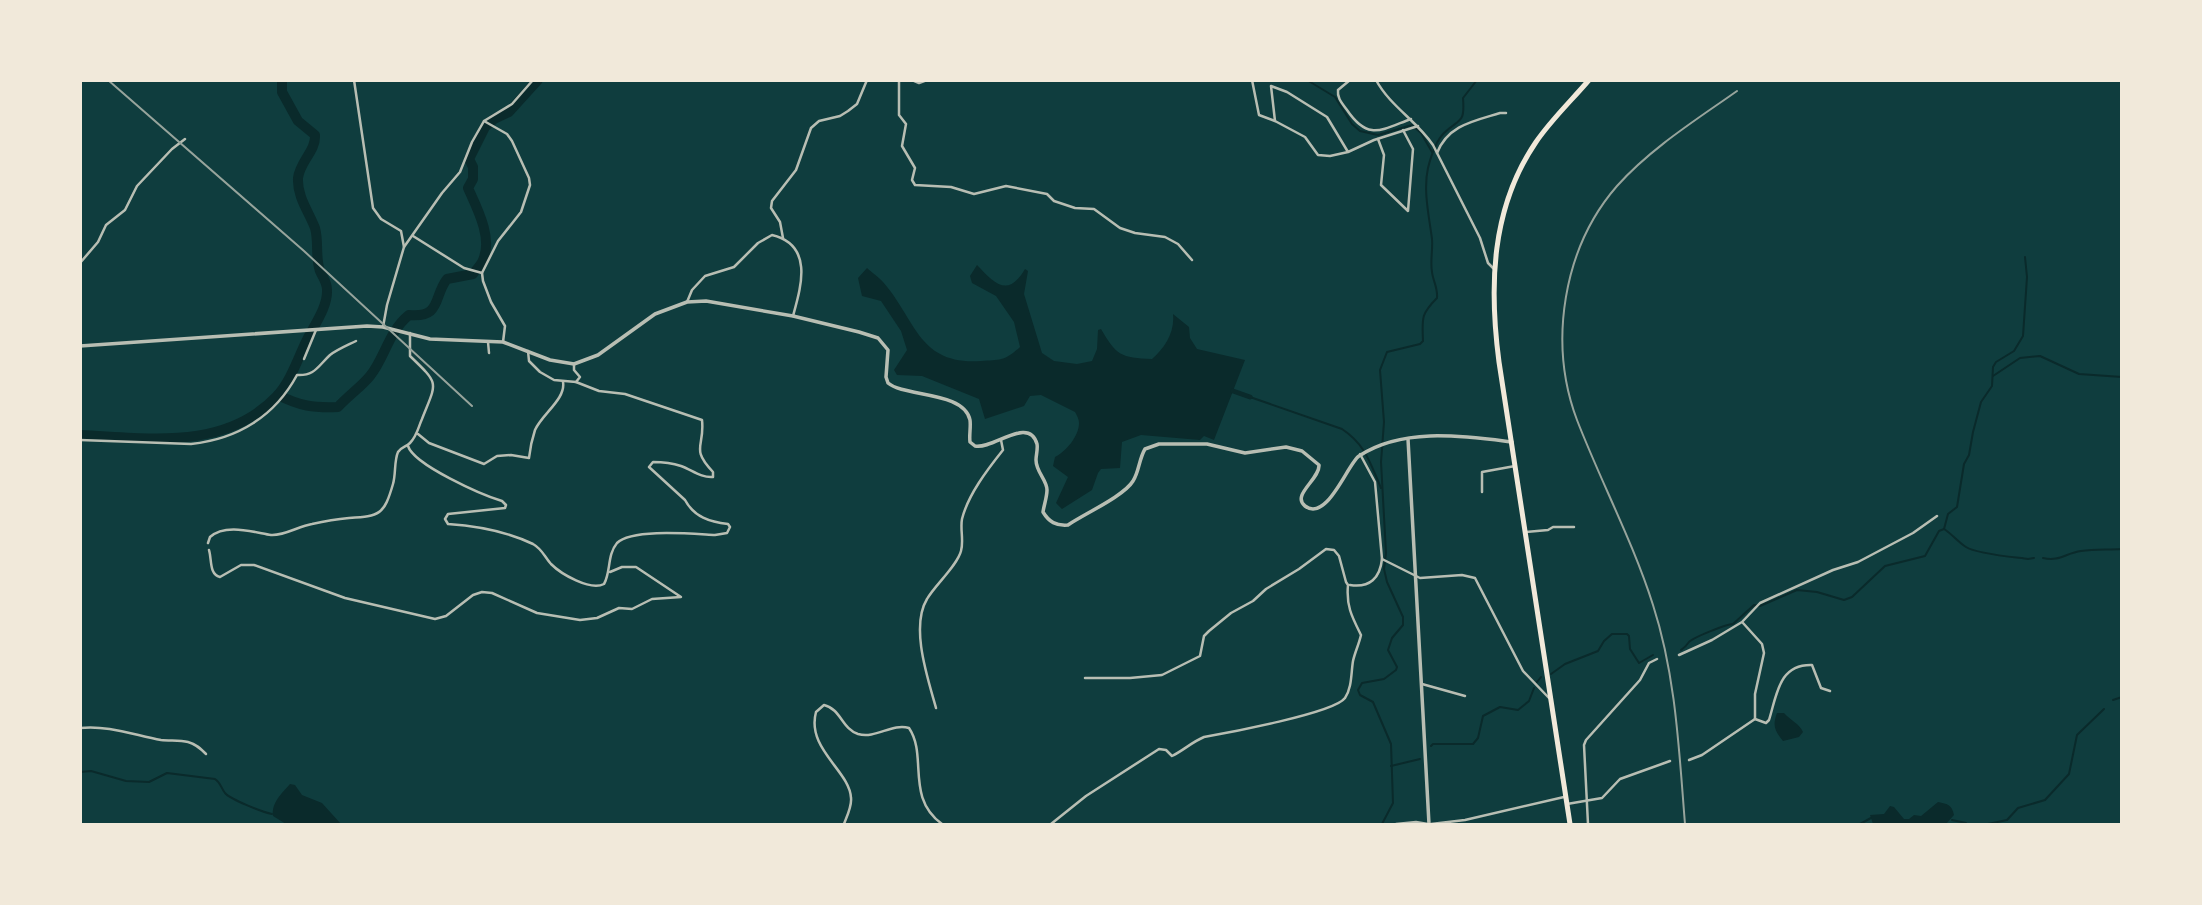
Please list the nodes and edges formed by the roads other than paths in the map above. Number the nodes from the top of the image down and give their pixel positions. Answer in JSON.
{"nodes":[{"id":1,"x":354,"y":80,"type":"edge"},
{"id":2,"x":533,"y":80,"type":"edge"},
{"id":3,"x":867,"y":80,"type":"edge"},
{"id":4,"x":899,"y":80,"type":"edge"},
{"id":5,"x":912,"y":80,"type":"edge"},
{"id":6,"x":927,"y":80,"type":"edge"},
{"id":7,"x":1252,"y":80,"type":"edge"},
{"id":8,"x":1350,"y":80,"type":"edge"},
{"id":9,"x":1377,"y":80,"type":"edge"},
{"id":10,"x":1588,"y":80,"type":"edge"},
{"id":11,"x":1506,"y":113,"type":"dead end"},
{"id":12,"x":1411,"y":119,"type":"junction"},
{"id":13,"x":484,"y":121,"type":"junction"},
{"id":14,"x":1275,"y":121,"type":"junction"},
{"id":15,"x":1418,"y":126,"type":"junction"},
{"id":16,"x":1403,"y":130,"type":"junction"},
{"id":17,"x":185,"y":139,"type":"dead end"},
{"id":18,"x":1378,"y":139,"type":"junction"},
{"id":19,"x":1348,"y":152,"type":"junction"},
{"id":20,"x":1437,"y":152,"type":"junction"},
{"id":21,"x":413,"y":236,"type":"junction"},
{"id":22,"x":783,"y":238,"type":"junction"},
{"id":23,"x":404,"y":247,"type":"junction"},
{"id":24,"x":1192,"y":260,"type":"dead end"},
{"id":25,"x":80,"y":263,"type":"edge"},
{"id":26,"x":1494,"y":268,"type":"junction"},
{"id":27,"x":481,"y":272,"type":"junction"},
{"id":28,"x":687,"y":302,"type":"junction"},
{"id":29,"x":793,"y":316,"type":"junction"},
{"id":30,"x":383,"y":327,"type":"junction"},
{"id":31,"x":317,"y":329,"type":"junction"},
{"id":32,"x":410,"y":333,"type":"junction"},
{"id":33,"x":487,"y":340,"type":"junction"},
{"id":34,"x":356,"y":341,"type":"dead end"},
{"id":35,"x":503,"y":342,"type":"junction"},
{"id":36,"x":80,"y":346,"type":"edge"},
{"id":37,"x":528,"y":351,"type":"junction"},
{"id":38,"x":489,"y":353,"type":"dead end"},
{"id":39,"x":304,"y":359,"type":"dead end"},
{"id":40,"x":574,"y":364,"type":"junction"},
{"id":41,"x":563,"y":382,"type":"junction"},
{"id":42,"x":576,"y":382,"type":"junction"},
{"id":43,"x":417,"y":433,"type":"junction"},
{"id":44,"x":1408,"y":439,"type":"junction"},
{"id":45,"x":80,"y":440,"type":"edge"},
{"id":46,"x":1001,"y":440,"type":"junction"},
{"id":47,"x":1512,"y":442,"type":"junction"},
{"id":48,"x":408,"y":446,"type":"junction"},
{"id":49,"x":1364,"y":453,"type":"junction"},
{"id":50,"x":1515,"y":466,"type":"junction"},
{"id":51,"x":1482,"y":492,"type":"dead end"},
{"id":52,"x":1937,"y":516,"type":"dead end"},
{"id":53,"x":1574,"y":527,"type":"dead end"},
{"id":54,"x":1525,"y":532,"type":"junction"},
{"id":55,"x":208,"y":543,"type":"dead end"},
{"id":56,"x":209,"y":550,"type":"dead end"},
{"id":57,"x":1382,"y":559,"type":"junction"},
{"id":58,"x":610,"y":572,"type":"junction"},
{"id":59,"x":1416,"y":577,"type":"junction"},
{"id":60,"x":1349,"y":585,"type":"junction"},
{"id":61,"x":1742,"y":622,"type":"junction"},
{"id":62,"x":1679,"y":655,"type":"dead end"},
{"id":63,"x":1657,"y":659,"type":"dead end"},
{"id":64,"x":1085,"y":678,"type":"dead end"},
{"id":65,"x":1421,"y":684,"type":"junction"},
{"id":66,"x":1830,"y":691,"type":"dead end"},
{"id":67,"x":1465,"y":696,"type":"dead end"},
{"id":68,"x":1551,"y":701,"type":"junction"},
{"id":69,"x":936,"y":708,"type":"dead end"},
{"id":70,"x":1755,"y":719,"type":"junction"},
{"id":71,"x":80,"y":728,"type":"edge"},
{"id":72,"x":206,"y":754,"type":"dead end"},
{"id":73,"x":1689,"y":760,"type":"dead end"},
{"id":74,"x":1670,"y":761,"type":"dead end"},
{"id":75,"x":1566,"y":796,"type":"junction"},
{"id":76,"x":1586,"y":800,"type":"junction"},
{"id":77,"x":1567,"y":804,"type":"junction"},
{"id":78,"x":844,"y":824,"type":"edge"},
{"id":79,"x":942,"y":824,"type":"edge"},
{"id":80,"x":1051,"y":824,"type":"edge"},
{"id":81,"x":1395,"y":824,"type":"edge"},
{"id":82,"x":1429,"y":824,"type":"edge"},
{"id":83,"x":1570,"y":824,"type":"edge"},
{"id":84,"x":1588,"y":824,"type":"edge"}],
"edges":[{"from":1,"to":23,"type":"street"},
{"from":2,"to":13,"type":"street"},
{"from":3,"to":22,"type":"street"},
{"from":4,"to":24,"type":"street"},
{"from":5,"to":6,"type":"street"},
{"from":7,"to":14,"type":"street"},
{"from":8,"to":12,"type":"street"},
{"from":9,"to":12,"type":"street"},
{"from":10,"to":26,"type":"highway"},
{"from":11,"to":20,"type":"street"},
{"from":12,"to":15,"type":"street"},
{"from":13,"to":21,"type":"street"},
{"from":13,"to":27,"type":"street"},
{"from":14,"to":19,"type":"street"},
{"from":14,"to":19,"type":"street"},
{"from":15,"to":16,"type":"street"},
{"from":15,"to":20,"type":"street"},
{"from":16,"to":18,"type":"street"},
{"from":16,"to":18,"type":"street"},
{"from":17,"to":25,"type":"street"},
{"from":18,"to":19,"type":"street"},
{"from":20,"to":26,"type":"street"},
{"from":21,"to":23,"type":"street"},
{"from":21,"to":27,"type":"street"},
{"from":22,"to":28,"type":"street"},
{"from":22,"to":29,"type":"street"},
{"from":23,"to":30,"type":"street"},
{"from":26,"to":47,"type":"highway"},
{"from":27,"to":35,"type":"street"},
{"from":28,"to":29,"type":"street"},
{"from":28,"to":40,"type":"street"},
{"from":29,"to":46,"type":"street"},
{"from":30,"to":31,"type":"street"},
{"from":30,"to":32,"type":"street"},
{"from":31,"to":36,"type":"street"},
{"from":31,"to":39,"type":"street"},
{"from":32,"to":33,"type":"street"},
{"from":32,"to":43,"type":"street"},
{"from":33,"to":35,"type":"street"},
{"from":33,"to":38,"type":"street"},
{"from":34,"to":45,"type":"street"},
{"from":35,"to":37,"type":"street"},
{"from":37,"to":40,"type":"street"},
{"from":37,"to":41,"type":"street"},
{"from":40,"to":42,"type":"street"},
{"from":41,"to":42,"type":"street"},
{"from":41,"to":43,"type":"street"},
{"from":42,"to":58,"type":"street"},
{"from":43,"to":48,"type":"street"},
{"from":44,"to":47,"type":"street"},
{"from":44,"to":49,"type":"street"},
{"from":44,"to":59,"type":"street"},
{"from":46,"to":49,"type":"street"},
{"from":46,"to":69,"type":"street"},
{"from":47,"to":50,"type":"highway"},
{"from":48,"to":55,"type":"street"},
{"from":48,"to":58,"type":"street"},
{"from":49,"to":57,"type":"street"},
{"from":50,"to":51,"type":"street"},
{"from":50,"to":54,"type":"highway"},
{"from":52,"to":61,"type":"street"},
{"from":53,"to":54,"type":"street"},
{"from":54,"to":68,"type":"highway"},
{"from":56,"to":58,"type":"street"},
{"from":57,"to":59,"type":"street"},
{"from":57,"to":60,"type":"street"},
{"from":59,"to":65,"type":"street"},
{"from":59,"to":68,"type":"street"},
{"from":60,"to":64,"type":"street"},
{"from":60,"to":80,"type":"street"},
{"from":61,"to":62,"type":"street"},
{"from":61,"to":70,"type":"street"},
{"from":63,"to":76,"type":"street"},
{"from":65,"to":67,"type":"street"},
{"from":65,"to":82,"type":"street"},
{"from":66,"to":70,"type":"street"},
{"from":68,"to":75,"type":"highway"},
{"from":70,"to":73,"type":"street"},
{"from":71,"to":72,"type":"street"},
{"from":74,"to":76,"type":"street"},
{"from":75,"to":77,"type":"highway"},
{"from":75,"to":82,"type":"street"},
{"from":76,"to":77,"type":"street"},
{"from":76,"to":84,"type":"street"},
{"from":77,"to":83,"type":"highway"},
{"from":78,"to":79,"type":"street"},
{"from":81,"to":82,"type":"street"}]}
